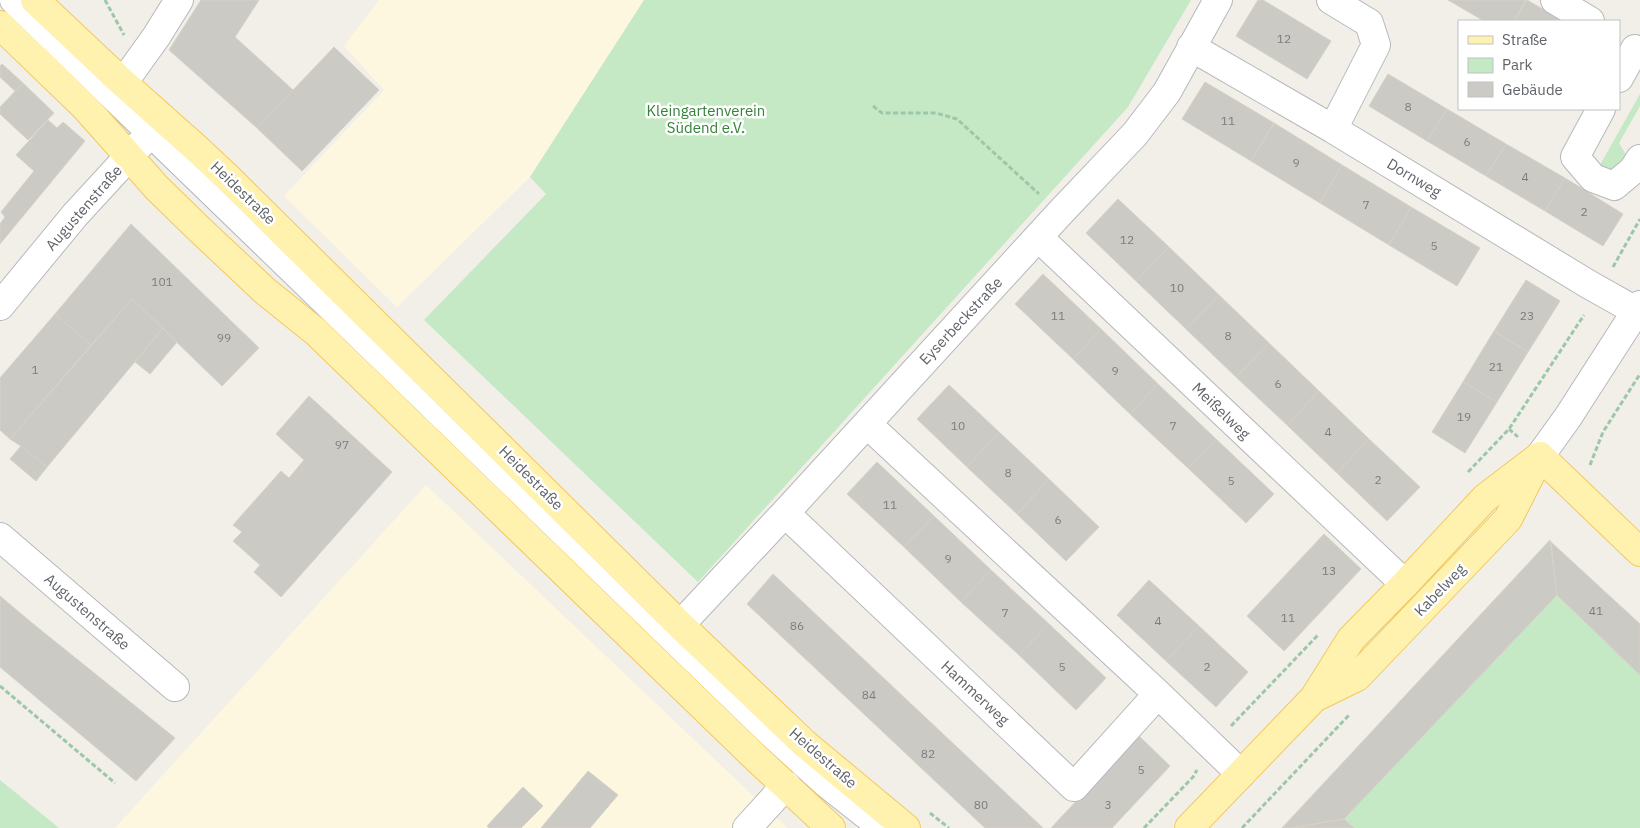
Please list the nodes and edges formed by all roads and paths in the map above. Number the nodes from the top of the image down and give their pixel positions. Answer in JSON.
{"nodes":[{"id":1,"x":14,"y":0,"type":"edge"},
{"id":2,"x":35,"y":0,"type":"edge"},
{"id":3,"x":106,"y":0,"type":"edge"},
{"id":4,"x":180,"y":0,"type":"edge"},
{"id":5,"x":1218,"y":0,"type":"edge"},
{"id":6,"x":1332,"y":0,"type":"edge"},
{"id":7,"x":1555,"y":0,"type":"edge"},
{"id":8,"x":0,"y":6,"type":"edge"},
{"id":9,"x":1588,"y":20,"type":"edge"},
{"id":10,"x":0,"y":26,"type":"edge"},
{"id":11,"x":1191,"y":47,"type":"junction"},
{"id":12,"x":1634,"y":48,"type":"edge"},
{"id":13,"x":139,"y":61,"type":"junction"},
{"id":14,"x":1620,"y":76,"type":"edge"},
{"id":15,"x":123,"y":83,"type":"junction"},
{"id":16,"x":873,"y":106,"type":"dead end"},
{"id":17,"x":1600,"y":110,"type":"edge"},
{"id":18,"x":1332,"y":129,"type":"junction"},
{"id":19,"x":146,"y":137,"type":"junction"},
{"id":20,"x":1640,"y":159,"type":"edge"},
{"id":21,"x":1060,"y":212,"type":"junction"},
{"id":22,"x":1640,"y":219,"type":"edge"},
{"id":23,"x":1038,"y":236,"type":"junction"},
{"id":24,"x":1600,"y":291,"type":"junction"},
{"id":25,"x":0,"y":306,"type":"edge"},
{"id":26,"x":1638,"y":308,"type":"edge"},
{"id":27,"x":1640,"y":374,"type":"edge"},
{"id":28,"x":867,"y":424,"type":"junction"},
{"id":29,"x":1540,"y":456,"type":"junction"},
{"id":30,"x":1464,"y":477,"type":"dead end"},
{"id":31,"x":1573,"y":487,"type":"junction"},
{"id":32,"x":785,"y":514,"type":"junction"},
{"id":33,"x":0,"y":537,"type":"edge"},
{"id":34,"x":1640,"y":552,"type":"edge"},
{"id":35,"x":1405,"y":584,"type":"junction"},
{"id":36,"x":680,"y":625,"type":"junction"},
{"id":37,"x":1322,"y":630,"type":"dead end"},
{"id":38,"x":0,"y":686,"type":"edge"},
{"id":39,"x":175,"y":687,"type":"dead end"},
{"id":40,"x":1158,"y":694,"type":"junction"},
{"id":41,"x":1314,"y":698,"type":"junction"},
{"id":42,"x":1211,"y":746,"type":"junction"},
{"id":43,"x":1241,"y":774,"type":"junction"},
{"id":44,"x":115,"y":783,"type":"dead end"},
{"id":45,"x":786,"y":785,"type":"junction"},
{"id":46,"x":747,"y":828,"type":"edge"},
{"id":47,"x":831,"y":828,"type":"edge"},
{"id":48,"x":862,"y":828,"type":"edge"},
{"id":49,"x":883,"y":828,"type":"edge"},
{"id":50,"x":906,"y":828,"type":"edge"},
{"id":51,"x":1144,"y":828,"type":"edge"},
{"id":52,"x":1189,"y":828,"type":"edge"}],
"edges":[{"from":1,"to":19,"type":"street"},
{"from":2,"to":15,"type":"main road","name":"Heidestraße"},
{"from":3,"to":13,"type":"path"},
{"from":4,"to":13,"type":"street"},
{"from":5,"to":11,"type":"street","name":"Eyserbeckstraße"},
{"from":6,"to":18,"type":"street"},
{"from":7,"to":9,"type":"street"},
{"from":8,"to":19,"type":"street"},
{"from":10,"to":19,"type":"main road","name":"Heidestraße"},
{"from":11,"to":18,"type":"street","name":"Dornweg"},
{"from":11,"to":21,"type":"street","name":"Eyserbeckstraße"},
{"from":12,"to":14,"type":"street"},
{"from":13,"to":15,"type":"street"},
{"from":15,"to":19,"type":"main road","name":"Heidestraße"},
{"from":16,"to":21,"type":"path"},
{"from":17,"to":20,"type":"street"},
{"from":18,"to":24,"type":"street","name":"Dornweg"},
{"from":19,"to":25,"type":"street","name":"Augustenstraße"},
{"from":19,"to":36,"type":"main road","name":"Heidestraße"},
{"from":19,"to":45,"type":"main road","name":"Heidestraße"},
{"from":19,"to":48,"type":"street"},
{"from":19,"to":49,"type":"street"},
{"from":21,"to":23,"type":"street","name":"Eyserbeckstraße"},
{"from":22,"to":24,"type":"path"},
{"from":23,"to":28,"type":"street","name":"Eyserbeckstraße"},
{"from":23,"to":35,"type":"street","name":"Meißelweg"},
{"from":24,"to":26,"type":"street","name":"Dornweg"},
{"from":24,"to":30,"type":"path"},
{"from":26,"to":29,"type":"street","name":"Kabelweg"},
{"from":27,"to":31,"type":"path"},
{"from":28,"to":32,"type":"street","name":"Eyserbeckstraße"},
{"from":28,"to":40,"type":"street"},
{"from":29,"to":31,"type":"main road"},
{"from":29,"to":35,"type":"main road","name":"Kabelweg"},
{"from":29,"to":41,"type":"main road","name":"Kabelweg"},
{"from":31,"to":34,"type":"main road"},
{"from":32,"to":36,"type":"street","name":"Eyserbeckstraße"},
{"from":32,"to":40,"type":"street","name":"Hammerweg"},
{"from":33,"to":39,"type":"street","name":"Augustenstraße"},
{"from":35,"to":41,"type":"main road","name":"Kabelweg"},
{"from":36,"to":50,"type":"main road","name":"Heidestraße"},
{"from":37,"to":42,"type":"path"},
{"from":38,"to":44,"type":"path"},
{"from":40,"to":42,"type":"street"},
{"from":41,"to":43,"type":"main road","name":"Kabelweg"},
{"from":42,"to":43,"type":"street"},
{"from":42,"to":51,"type":"path"},
{"from":43,"to":52,"type":"main road","name":"Kabelweg"},
{"from":45,"to":46,"type":"street"},
{"from":45,"to":47,"type":"main road","name":"Heidestraße"}]}
